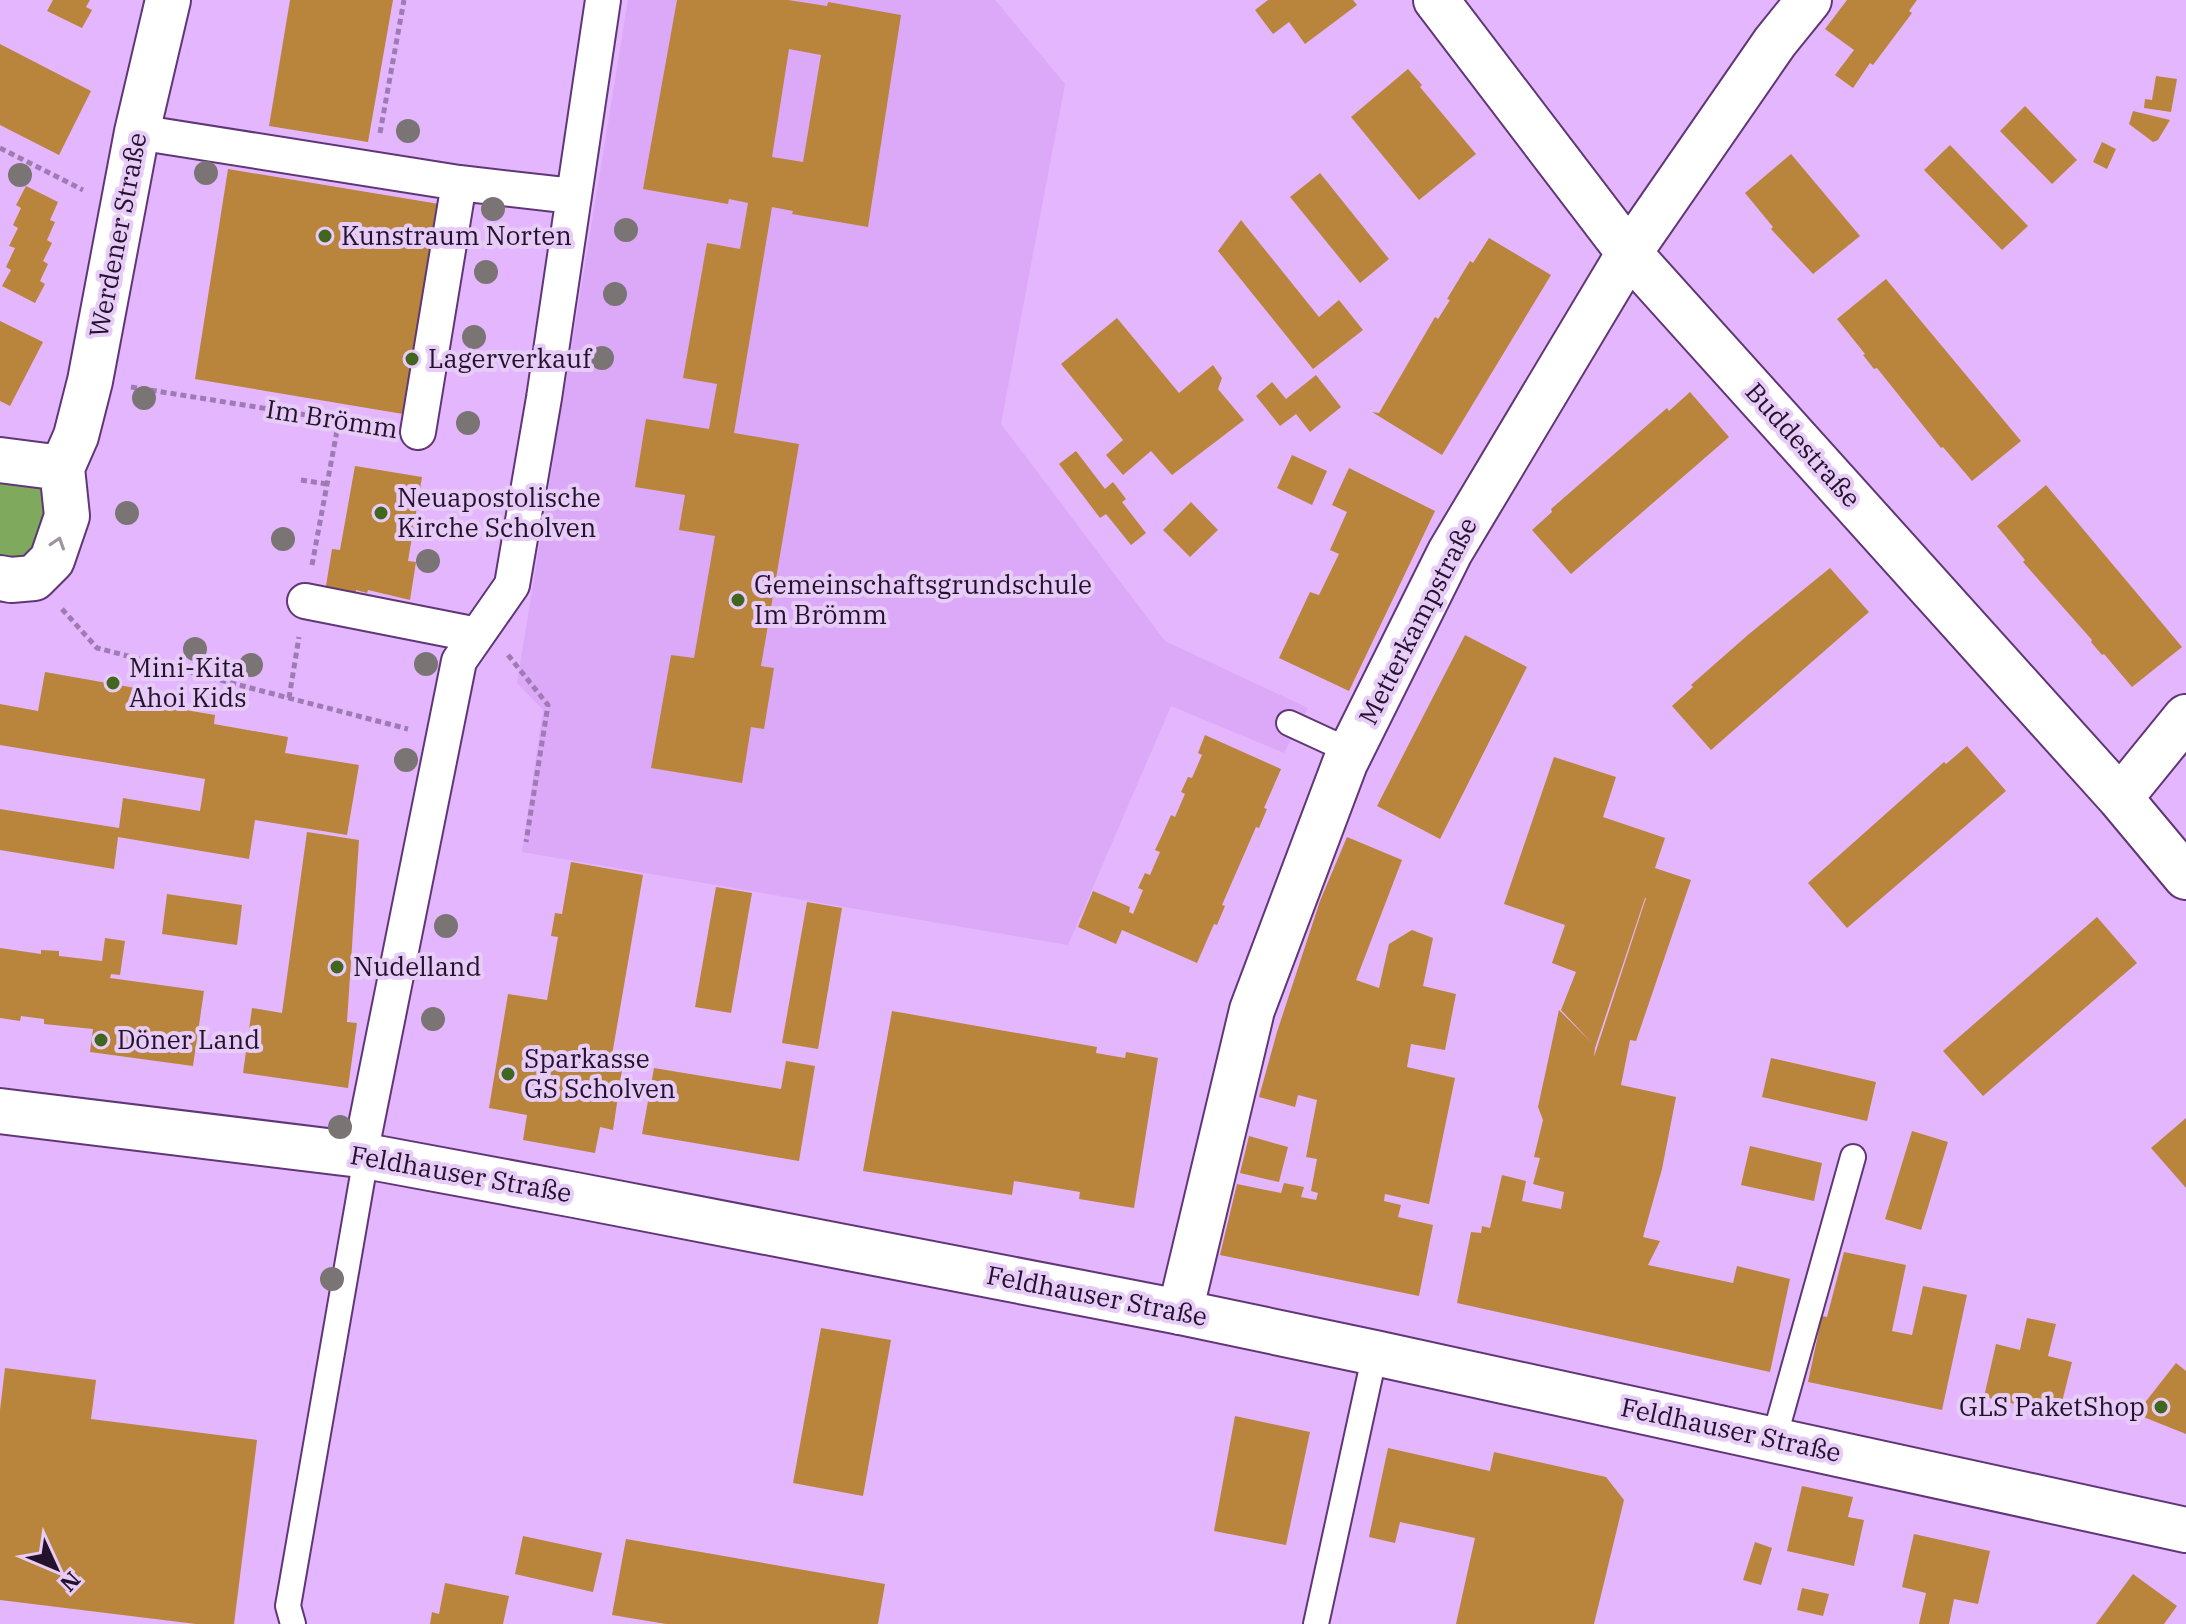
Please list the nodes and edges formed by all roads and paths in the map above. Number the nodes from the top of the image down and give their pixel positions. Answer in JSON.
{"nodes":[{"id":1,"x":168,"y":0,"type":"edge"},
{"id":2,"x":404,"y":0,"type":"edge"},
{"id":3,"x":603,"y":0,"type":"edge"},
{"id":4,"x":1436,"y":0,"type":"edge"},
{"id":5,"x":1809,"y":0,"type":"edge"},
{"id":6,"x":137,"y":132,"type":"junction"},
{"id":7,"x":0,"y":148,"type":"edge"},
{"id":8,"x":374,"y":169,"type":"junction"},
{"id":9,"x":459,"y":183,"type":"junction"},
{"id":10,"x":573,"y":196,"type":"junction"},
{"id":11,"x":123,"y":211,"type":"junction"},
{"id":12,"x":1629,"y":253,"type":"junction"},
{"id":13,"x":90,"y":381,"type":"junction"},
{"id":14,"x":418,"y":432,"type":"joint"},
{"id":15,"x":0,"y":460,"type":"edge"},
{"id":16,"x":62,"y":468,"type":"junction"},
{"id":17,"x":301,"y":480,"type":"dead end"},
{"id":18,"x":327,"y":484,"type":"dead end"},
{"id":19,"x":17,"y":578,"type":"edge"},
{"id":20,"x":305,"y":601,"type":"dead end"},
{"id":21,"x":480,"y":629,"type":"junction"},
{"id":22,"x":2186,"y":717,"type":"edge"},
{"id":23,"x":1289,"y":723,"type":"dead end"},
{"id":24,"x":443,"y":738,"type":"junction"},
{"id":25,"x":1352,"y":752,"type":"junction"},
{"id":26,"x":2120,"y":798,"type":"junction"},
{"id":27,"x":526,"y":842,"type":"dead end"},
{"id":28,"x":2186,"y":877,"type":"edge"},
{"id":29,"x":0,"y":1111,"type":"edge"},
{"id":30,"x":363,"y":1156,"type":"junction"},
{"id":31,"x":1853,"y":1157,"type":"dead end"},
{"id":32,"x":1180,"y":1312,"type":"junction"},
{"id":33,"x":1375,"y":1353,"type":"junction"},
{"id":34,"x":1774,"y":1439,"type":"junction"},
{"id":35,"x":2186,"y":1530,"type":"edge"},
{"id":36,"x":293,"y":1624,"type":"edge"},
{"id":37,"x":1316,"y":1624,"type":"edge"}],
"edges":[{"from":1,"to":6,"type":"street","name":"Werdener Straße"},
{"from":2,"to":8,"type":"path"},
{"from":3,"to":10,"type":"street"},
{"from":4,"to":12,"type":"street","name":"Buddestraße"},
{"from":5,"to":12,"type":"street","name":"Metterkampstraße"},
{"from":6,"to":8,"type":"street"},
{"from":6,"to":11,"type":"street","name":"Werdener Straße"},
{"from":7,"to":11,"type":"path"},
{"from":8,"to":9,"type":"street"},
{"from":9,"to":10,"type":"street"},
{"from":9,"to":14,"type":"street","name":"Im Brömm"},
{"from":10,"to":21,"type":"street"},
{"from":11,"to":13,"type":"street","name":"Werdener Straße"},
{"from":12,"to":25,"type":"street","name":"Metterkampstraße"},
{"from":12,"to":26,"type":"street","name":"Buddestraße"},
{"from":13,"to":14,"type":"path","name":"Im Brömm"},
{"from":13,"to":16,"type":"street","name":"Werdener Straße"},
{"from":15,"to":16,"type":"street"},
{"from":19,"to":16,"type":"street","name":"Werdener Straße","one_way":true},
{"from":17,"to":18,"type":"path"},
{"from":19,"to":24,"type":"path"},
{"from":20,"to":21,"type":"street"},
{"from":21,"to":24,"type":"street"},
{"from":21,"to":27,"type":"path"},
{"from":22,"to":26,"type":"street"},
{"from":23,"to":25,"type":"lane"},
{"from":24,"to":30,"type":"street"},
{"from":25,"to":32,"type":"street","name":"Metterkampstraße"},
{"from":26,"to":28,"type":"street","name":"Buddestraße"},
{"from":29,"to":30,"type":"street","name":"Feldhauser Straße"},
{"from":30,"to":32,"type":"street","name":"Feldhauser Straße"},
{"from":30,"to":36,"type":"lane"},
{"from":31,"to":34,"type":"lane"},
{"from":32,"to":33,"type":"street","name":"Feldhauser Straße"},
{"from":33,"to":34,"type":"street","name":"Feldhauser Straße"},
{"from":33,"to":37,"type":"lane"},
{"from":34,"to":35,"type":"street","name":"Feldhauser Straße"}]}
